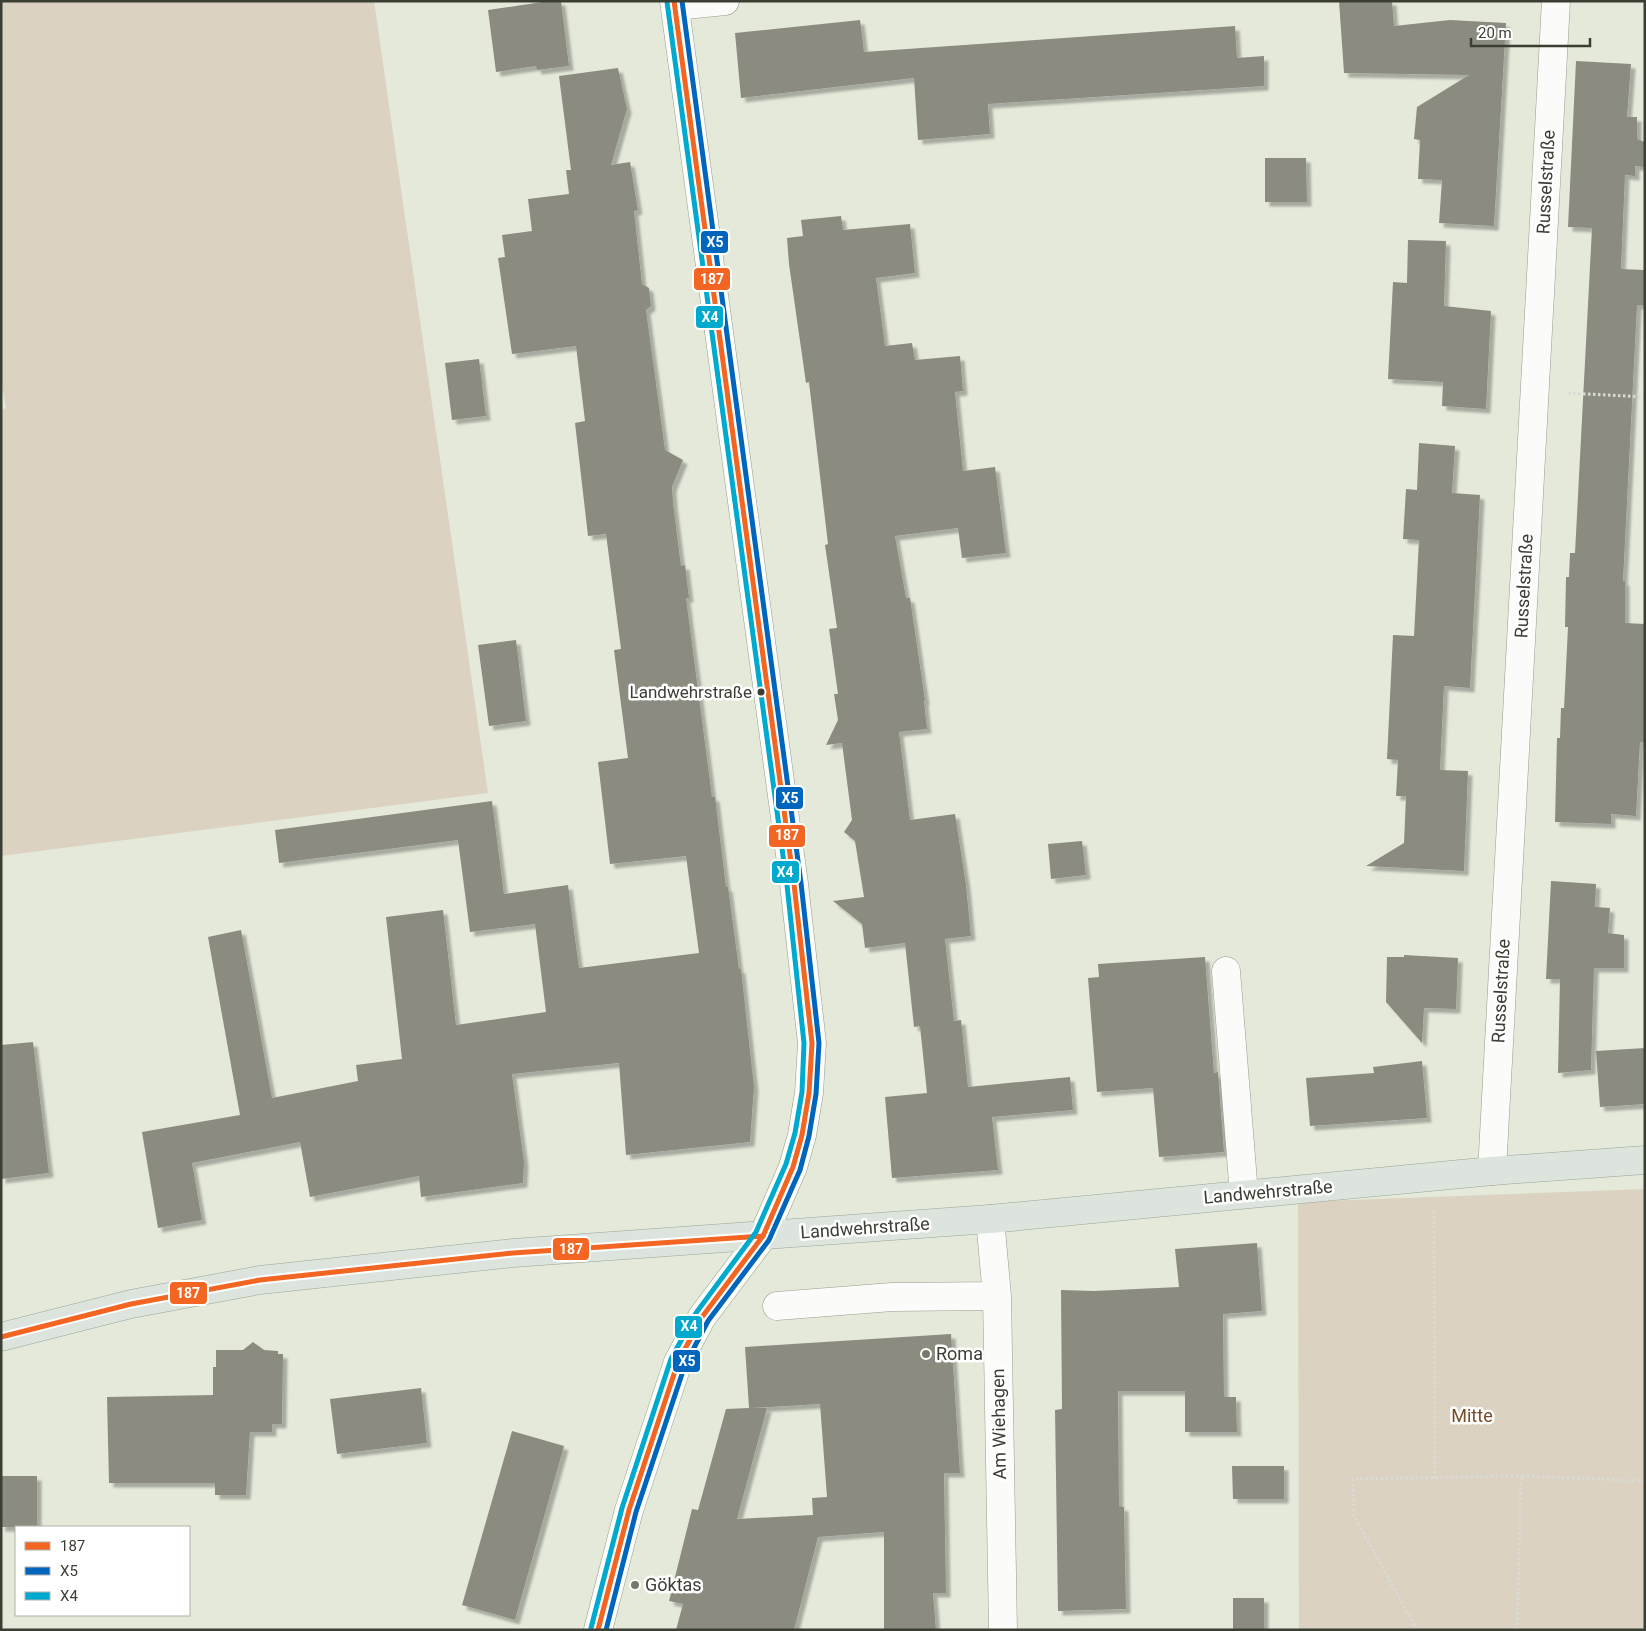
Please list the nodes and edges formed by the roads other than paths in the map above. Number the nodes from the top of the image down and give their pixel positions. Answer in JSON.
{"nodes":[{"id":1,"x":725,"y":1,"type":"edge"},
{"id":2,"x":1556,"y":1,"type":"edge"},
{"id":3,"x":675,"y":4,"type":"edge"},
{"id":4,"x":1226,"y":971,"type":"dead end"},
{"id":5,"x":1645,"y":1160,"type":"edge"},
{"id":6,"x":1492,"y":1171,"type":"junction"},
{"id":7,"x":1244,"y":1194,"type":"junction"},
{"id":8,"x":990,"y":1219,"type":"junction"},
{"id":9,"x":763,"y":1236,"type":"junction"},
{"id":10,"x":998,"y":1296,"type":"junction"},
{"id":11,"x":777,"y":1306,"type":"dead end"},
{"id":12,"x":1,"y":1338,"type":"edge"},
{"id":13,"x":598,"y":1630,"type":"edge"},
{"id":14,"x":1003,"y":1630,"type":"edge"}],
"edges":[{"from":1,"to":3,"type":"street"},
{"from":2,"to":6,"type":"street","name":"Russelstraße"},
{"from":3,"to":9,"type":"street"},
{"from":4,"to":7,"type":"street"},
{"from":5,"to":6,"type":"main road","name":"Landwehrstraße"},
{"from":6,"to":7,"type":"main road","name":"Landwehrstraße"},
{"from":7,"to":8,"type":"main road","name":"Landwehrstraße"},
{"from":8,"to":9,"type":"main road","name":"Landwehrstraße"},
{"from":8,"to":10,"type":"street","name":"Am Wiehagen"},
{"from":9,"to":12,"type":"main road","name":"Landwehrstraße"},
{"from":9,"to":13,"type":"street"},
{"from":10,"to":11,"type":"street"},
{"from":10,"to":14,"type":"street","name":"Am Wiehagen"}]}
